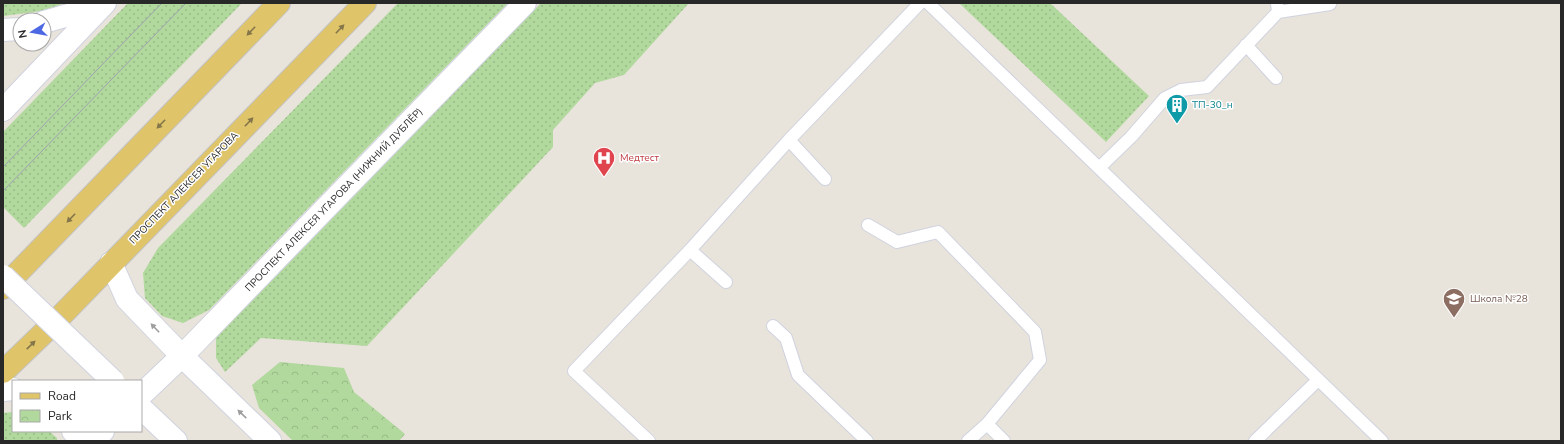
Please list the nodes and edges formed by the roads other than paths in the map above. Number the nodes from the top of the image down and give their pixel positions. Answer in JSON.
{"nodes":[{"id":1,"x":279,"y":3,"type":"edge"},
{"id":2,"x":365,"y":3,"type":"edge"},
{"id":3,"x":525,"y":3,"type":"edge"},
{"id":4,"x":920,"y":3,"type":"edge"},
{"id":5,"x":928,"y":3,"type":"edge"},
{"id":6,"x":103,"y":4,"type":"edge"},
{"id":7,"x":1330,"y":4,"type":"edge"},
{"id":8,"x":1278,"y":7,"type":"edge"},
{"id":9,"x":52,"y":20,"type":"edge"},
{"id":10,"x":1246,"y":45,"type":"junction"},
{"id":11,"x":1276,"y":78,"type":"dead end"},
{"id":12,"x":3,"y":110,"type":"edge"},
{"id":13,"x":789,"y":140,"type":"junction"},
{"id":14,"x":1099,"y":168,"type":"junction"},
{"id":15,"x":825,"y":179,"type":"dead end"},
{"id":16,"x":868,"y":225,"type":"dead end"},
{"id":17,"x":690,"y":250,"type":"junction"},
{"id":18,"x":111,"y":263,"type":"junction"},
{"id":19,"x":3,"y":276,"type":"edge"},
{"id":20,"x":726,"y":282,"type":"dead end"},
{"id":21,"x":3,"y":288,"type":"edge"},
{"id":22,"x":773,"y":326,"type":"dead end"},
{"id":23,"x":182,"y":356,"type":"junction"},
{"id":24,"x":3,"y":372,"type":"edge"},
{"id":25,"x":112,"y":380,"type":"edge"},
{"id":26,"x":1318,"y":380,"type":"junction"},
{"id":27,"x":142,"y":394,"type":"edge"},
{"id":28,"x":142,"y":409,"type":"edge"},
{"id":29,"x":986,"y":424,"type":"junction"},
{"id":30,"x":73,"y":432,"type":"edge"},
{"id":31,"x":102,"y":432,"type":"edge"},
{"id":32,"x":84,"y":441,"type":"edge"},
{"id":33,"x":93,"y":441,"type":"edge"},
{"id":34,"x":176,"y":441,"type":"edge"},
{"id":35,"x":270,"y":441,"type":"edge"},
{"id":36,"x":649,"y":441,"type":"edge"},
{"id":37,"x":867,"y":441,"type":"edge"},
{"id":38,"x":968,"y":441,"type":"edge"},
{"id":39,"x":1004,"y":441,"type":"edge"},
{"id":40,"x":1255,"y":441,"type":"edge"},
{"id":41,"x":1382,"y":441,"type":"edge"}],
"edges":[{"from":1,"to":21,"type":"main road","one_way":true},
{"from":18,"to":2,"type":"main road","name":"ПРОСПЕКТ АЛЕКСЕЯ УГАРОВА","one_way":true},
{"from":3,"to":23,"type":"street","name":"ПРОСПЕКТ АЛЕКСЕЯ УГАРОВА (НИЖНИЙ ДУБЛЁР)"},
{"from":4,"to":13,"type":"lane"},
{"from":5,"to":14,"type":"lane"},
{"from":6,"to":9,"type":"street"},
{"from":6,"to":12,"type":"street"},
{"from":7,"to":8,"type":"lane"},
{"from":8,"to":10,"type":"lane"},
{"from":10,"to":11,"type":"lane"},
{"from":10,"to":14,"type":"lane"},
{"from":13,"to":15,"type":"lane"},
{"from":13,"to":17,"type":"lane"},
{"from":14,"to":26,"type":"lane"},
{"from":16,"to":29,"type":"lane"},
{"from":17,"to":20,"type":"lane"},
{"from":17,"to":36,"type":"lane"},
{"from":23,"to":18,"type":"street","one_way":true},
{"from":24,"to":18,"type":"main road","name":"ПРОСПЕКТ АЛЕКСЕЯ УГАРОВА","one_way":true},
{"from":19,"to":25,"type":"street","bridge":true},
{"from":22,"to":37,"type":"lane"},
{"from":23,"to":27,"type":"street","name":"ПРОСПЕКТ АЛЕКСЕЯ УГАРОВА (НИЖНИЙ ДУБЛЁР)"},
{"from":35,"to":23,"type":"street","one_way":true},
{"from":26,"to":40,"type":"lane"},
{"from":26,"to":41,"type":"lane"},
{"from":28,"to":34,"type":"street"},
{"from":29,"to":38,"type":"lane"},
{"from":29,"to":39,"type":"lane"},
{"from":30,"to":32,"type":"street"},
{"from":31,"to":33,"type":"street"}]}
